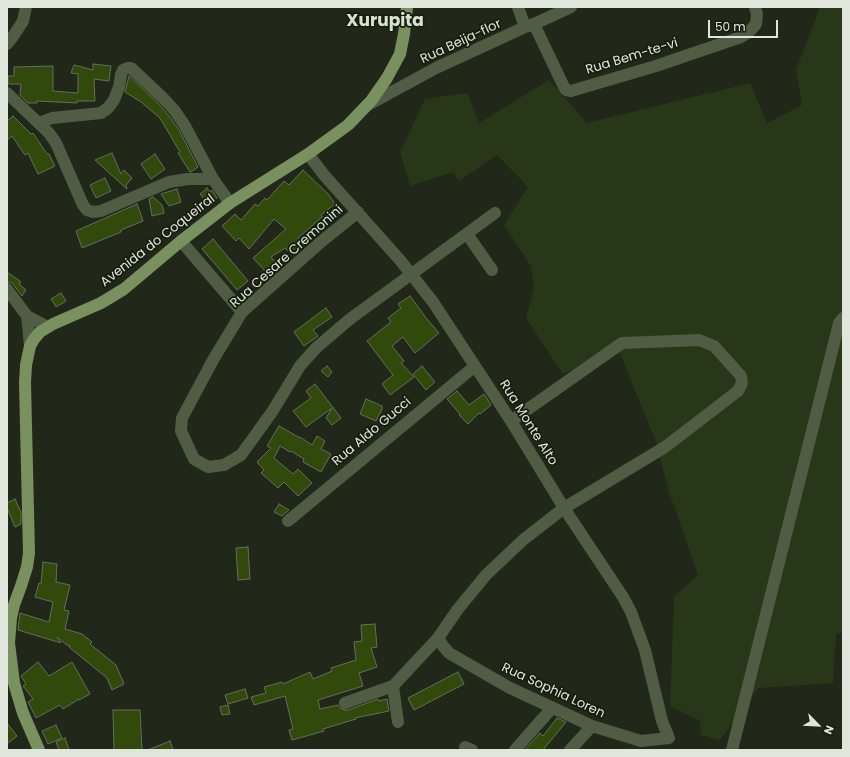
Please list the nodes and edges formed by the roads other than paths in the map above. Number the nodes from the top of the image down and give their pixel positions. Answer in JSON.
{"nodes":[{"id":1,"x":26,"y":7,"type":"edge"},
{"id":2,"x":407,"y":7,"type":"edge"},
{"id":3,"x":518,"y":7,"type":"edge"},
{"id":4,"x":571,"y":7,"type":"edge"},
{"id":5,"x":756,"y":7,"type":"edge"},
{"id":6,"x":529,"y":26,"type":"junction"},
{"id":7,"x":7,"y":44,"type":"edge"},
{"id":8,"x":7,"y":93,"type":"edge"},
{"id":9,"x":365,"y":107,"type":"junction"},
{"id":10,"x":39,"y":123,"type":"junction"},
{"id":11,"x":308,"y":154,"type":"junction"},
{"id":12,"x":213,"y":179,"type":"junction"},
{"id":13,"x":230,"y":203,"type":"junction"},
{"id":14,"x":358,"y":212,"type":"junction"},
{"id":15,"x":495,"y":213,"type":"dead end"},
{"id":16,"x":467,"y":234,"type":"junction"},
{"id":17,"x":181,"y":241,"type":"junction"},
{"id":18,"x":492,"y":270,"type":"dead end"},
{"id":19,"x":412,"y":275,"type":"junction"},
{"id":20,"x":7,"y":290,"type":"edge"},
{"id":21,"x":242,"y":312,"type":"junction"},
{"id":22,"x":27,"y":316,"type":"junction"},
{"id":23,"x":843,"y":318,"type":"edge"},
{"id":24,"x":48,"y":328,"type":"junction"},
{"id":25,"x":30,"y":346,"type":"junction"},
{"id":26,"x":475,"y":366,"type":"junction"},
{"id":27,"x":511,"y":422,"type":"junction"},
{"id":28,"x":564,"y":508,"type":"junction"},
{"id":29,"x":288,"y":521,"type":"dead end"},
{"id":30,"x":438,"y":638,"type":"junction"},
{"id":31,"x":393,"y":686,"type":"junction"},
{"id":32,"x":344,"y":703,"type":"dead end"},
{"id":33,"x":552,"y":708,"type":"junction"},
{"id":34,"x":398,"y":722,"type":"dead end"},
{"id":35,"x":592,"y":726,"type":"junction"},
{"id":36,"x":669,"y":738,"type":"joint"},
{"id":37,"x":39,"y":750,"type":"edge"},
{"id":38,"x":515,"y":750,"type":"edge"},
{"id":39,"x":570,"y":750,"type":"edge"},
{"id":40,"x":732,"y":750,"type":"edge"}],
"edges":[{"from":1,"to":7,"type":"street"},
{"from":2,"to":9,"type":"main road","name":"Avenida do Coqueiral"},
{"from":3,"to":6,"type":"street","name":"Rua Bem-te-vi"},
{"from":4,"to":6,"type":"street","name":"Rua Beija-flor"},
{"from":5,"to":6,"type":"street","name":"Rua Bem-te-vi"},
{"from":6,"to":9,"type":"street","name":"Rua Beija-flor"},
{"from":8,"to":10,"type":"street"},
{"from":9,"to":11,"type":"main road","name":"Avenida do Coqueiral"},
{"from":10,"to":12,"type":"street"},
{"from":10,"to":12,"type":"street"},
{"from":11,"to":13,"type":"main road","name":"Avenida do Coqueiral"},
{"from":11,"to":14,"type":"street","name":"Rua Monte Alto"},
{"from":12,"to":13,"type":"street"},
{"from":13,"to":17,"type":"main road","name":"Avenida do Coqueiral"},
{"from":14,"to":19,"type":"street","name":"Rua Monte Alto"},
{"from":14,"to":21,"type":"street","name":"Rua Cesare Cremonini"},
{"from":15,"to":16,"type":"street","name":"Rua Cesare Cremonini"},
{"from":16,"to":18,"type":"street"},
{"from":16,"to":19,"type":"street","name":"Rua Cesare Cremonini"},
{"from":17,"to":21,"type":"street"},
{"from":17,"to":24,"type":"main road","name":"Avenida do Coqueiral"},
{"from":19,"to":21,"type":"street","name":"Rua Cesare Cremonini"},
{"from":19,"to":26,"type":"street","name":"Rua Monte Alto"},
{"from":20,"to":22,"type":"street"},
{"from":22,"to":24,"type":"street"},
{"from":22,"to":25,"type":"street"},
{"from":23,"to":40,"type":"street"},
{"from":24,"to":25,"type":"main road","name":"Avenida do Coqueiral"},
{"from":25,"to":37,"type":"main road","name":"Avenida do Coqueiral"},
{"from":26,"to":27,"type":"street","name":"Rua Monte Alto"},
{"from":26,"to":29,"type":"street","name":"Rua Aldo Gucci"},
{"from":27,"to":28,"type":"street","name":"Rua Monte Alto"},
{"from":27,"to":28,"type":"street"},
{"from":28,"to":30,"type":"street"},
{"from":28,"to":36,"type":"street","name":"Rua Monte Alto"},
{"from":30,"to":31,"type":"street"},
{"from":30,"to":33,"type":"street","name":"Rua Sophia Loren"},
{"from":31,"to":32,"type":"street"},
{"from":31,"to":34,"type":"street"},
{"from":33,"to":35,"type":"street","name":"Rua Sophia Loren"},
{"from":33,"to":38,"type":"street"},
{"from":35,"to":36,"type":"street","name":"Rua Sophia Loren"},
{"from":35,"to":39,"type":"street"}]}
